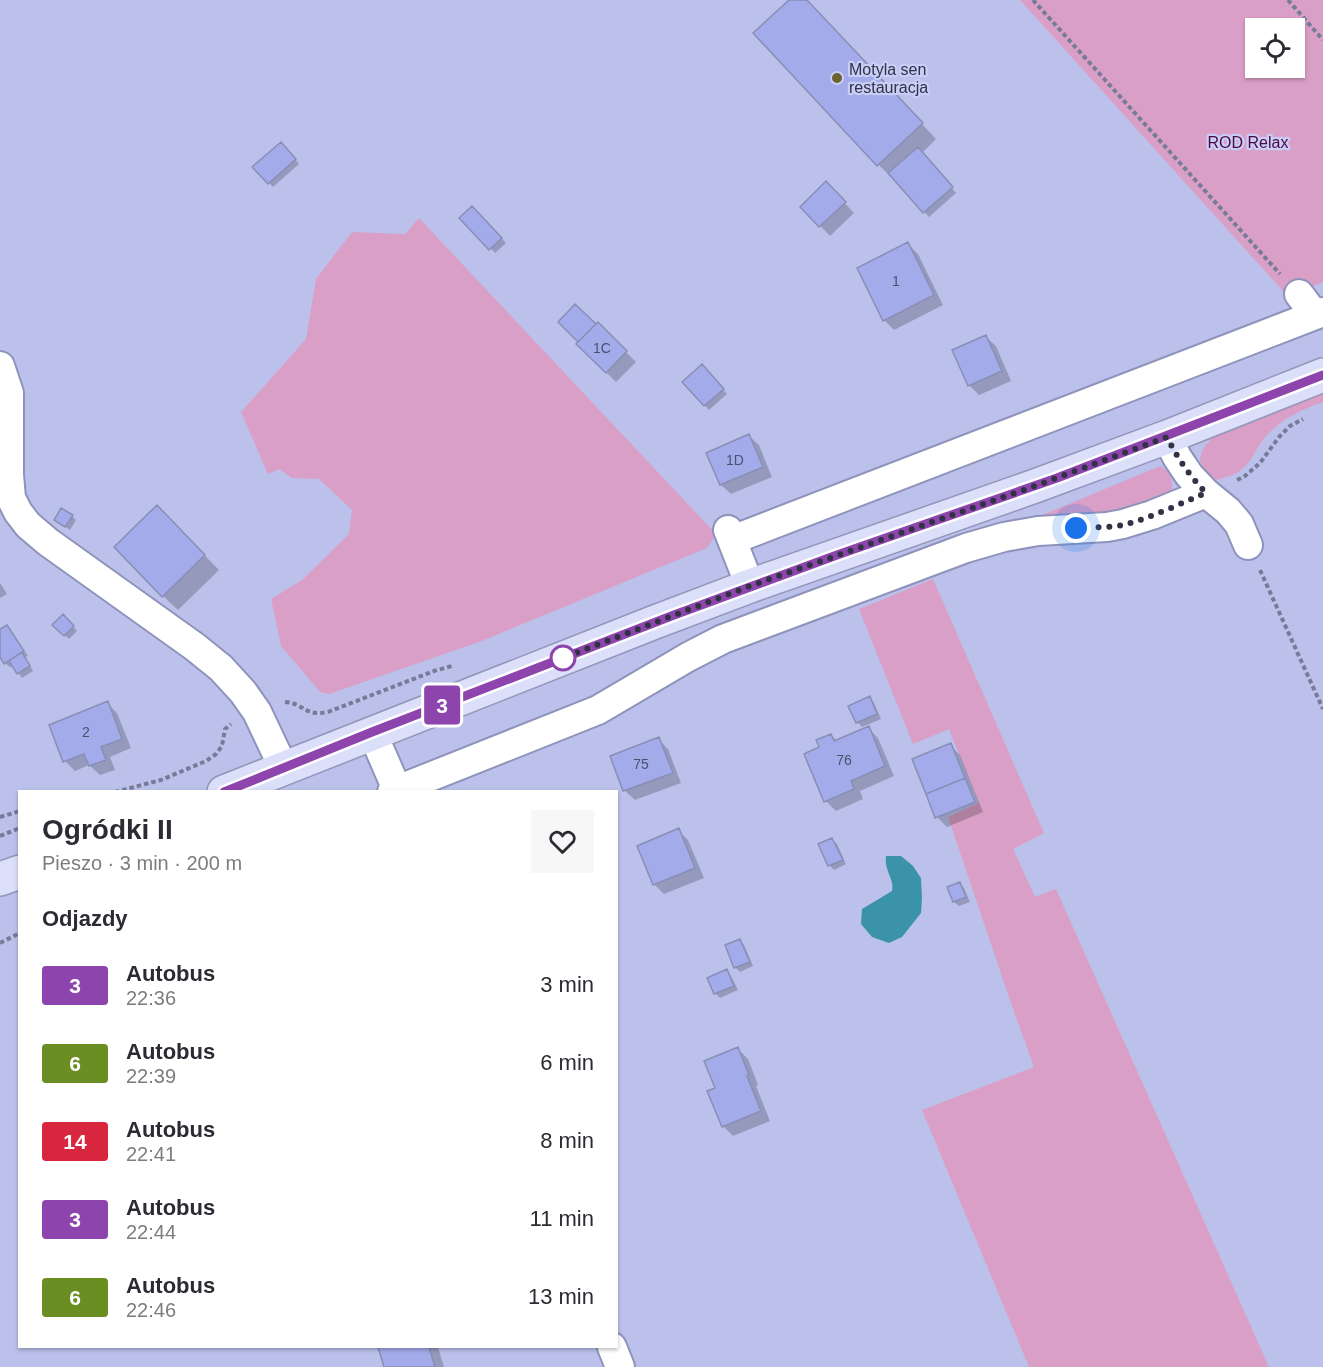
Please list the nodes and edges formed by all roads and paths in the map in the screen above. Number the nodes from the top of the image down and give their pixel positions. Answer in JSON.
{"nodes":[{"id":1,"x":1033,"y":0,"type":"edge"},
{"id":2,"x":1288,"y":0,"type":"edge"},
{"id":3,"x":1323,"y":40,"type":"edge"},
{"id":4,"x":1312,"y":307,"type":"edge"},
{"id":5,"x":0,"y":366,"type":"edge"},
{"id":6,"x":1323,"y":375,"type":"edge"},
{"id":7,"x":1307,"y":417,"type":"dead end"},
{"id":8,"x":1167,"y":437,"type":"junction"},
{"id":9,"x":1206,"y":493,"type":"junction"},
{"id":10,"x":1248,"y":545,"type":"joint"},
{"id":11,"x":750,"y":586,"type":"junction"},
{"id":12,"x":1323,"y":709,"type":"edge"},
{"id":13,"x":372,"y":732,"type":"junction"},
{"id":14,"x":206,"y":761,"type":"dead end"},
{"id":15,"x":284,"y":769,"type":"junction"},
{"id":16,"x":122,"y":790,"type":"edge"},
{"id":17,"x":229,"y":790,"type":"edge"},
{"id":18,"x":396,"y":790,"type":"edge"},
{"id":19,"x":398,"y":790,"type":"edge"},
{"id":20,"x":18,"y":812,"type":"edge"},
{"id":21,"x":0,"y":817,"type":"edge"},
{"id":22,"x":18,"y":829,"type":"edge"},
{"id":23,"x":0,"y":836,"type":"edge"},
{"id":24,"x":18,"y":873,"type":"edge"},
{"id":25,"x":0,"y":879,"type":"edge"},
{"id":26,"x":18,"y":934,"type":"edge"},
{"id":27,"x":0,"y":943,"type":"edge"},
{"id":28,"x":612,"y":1348,"type":"edge"},
{"id":29,"x":620,"y":1367,"type":"edge"}],
"edges":[{"from":1,"to":4,"type":"path"},
{"from":2,"to":3,"type":"path"},
{"from":4,"to":11,"type":"street"},
{"from":5,"to":15,"type":"street"},
{"from":6,"to":8,"type":"main road"},
{"from":7,"to":9,"type":"path"},
{"from":8,"to":9,"type":"street"},
{"from":8,"to":11,"type":"main road"},
{"from":9,"to":10,"type":"street"},
{"from":9,"to":19,"type":"street"},
{"from":10,"to":12,"type":"path"},
{"from":11,"to":13,"type":"main road"},
{"from":13,"to":15,"type":"main road"},
{"from":13,"to":18,"type":"street"},
{"from":14,"to":16,"type":"path"},
{"from":15,"to":17,"type":"main road"},
{"from":20,"to":21,"type":"path"},
{"from":22,"to":23,"type":"path"},
{"from":24,"to":25,"type":"main road"},
{"from":26,"to":27,"type":"path"},
{"from":28,"to":29,"type":"street"}]}
